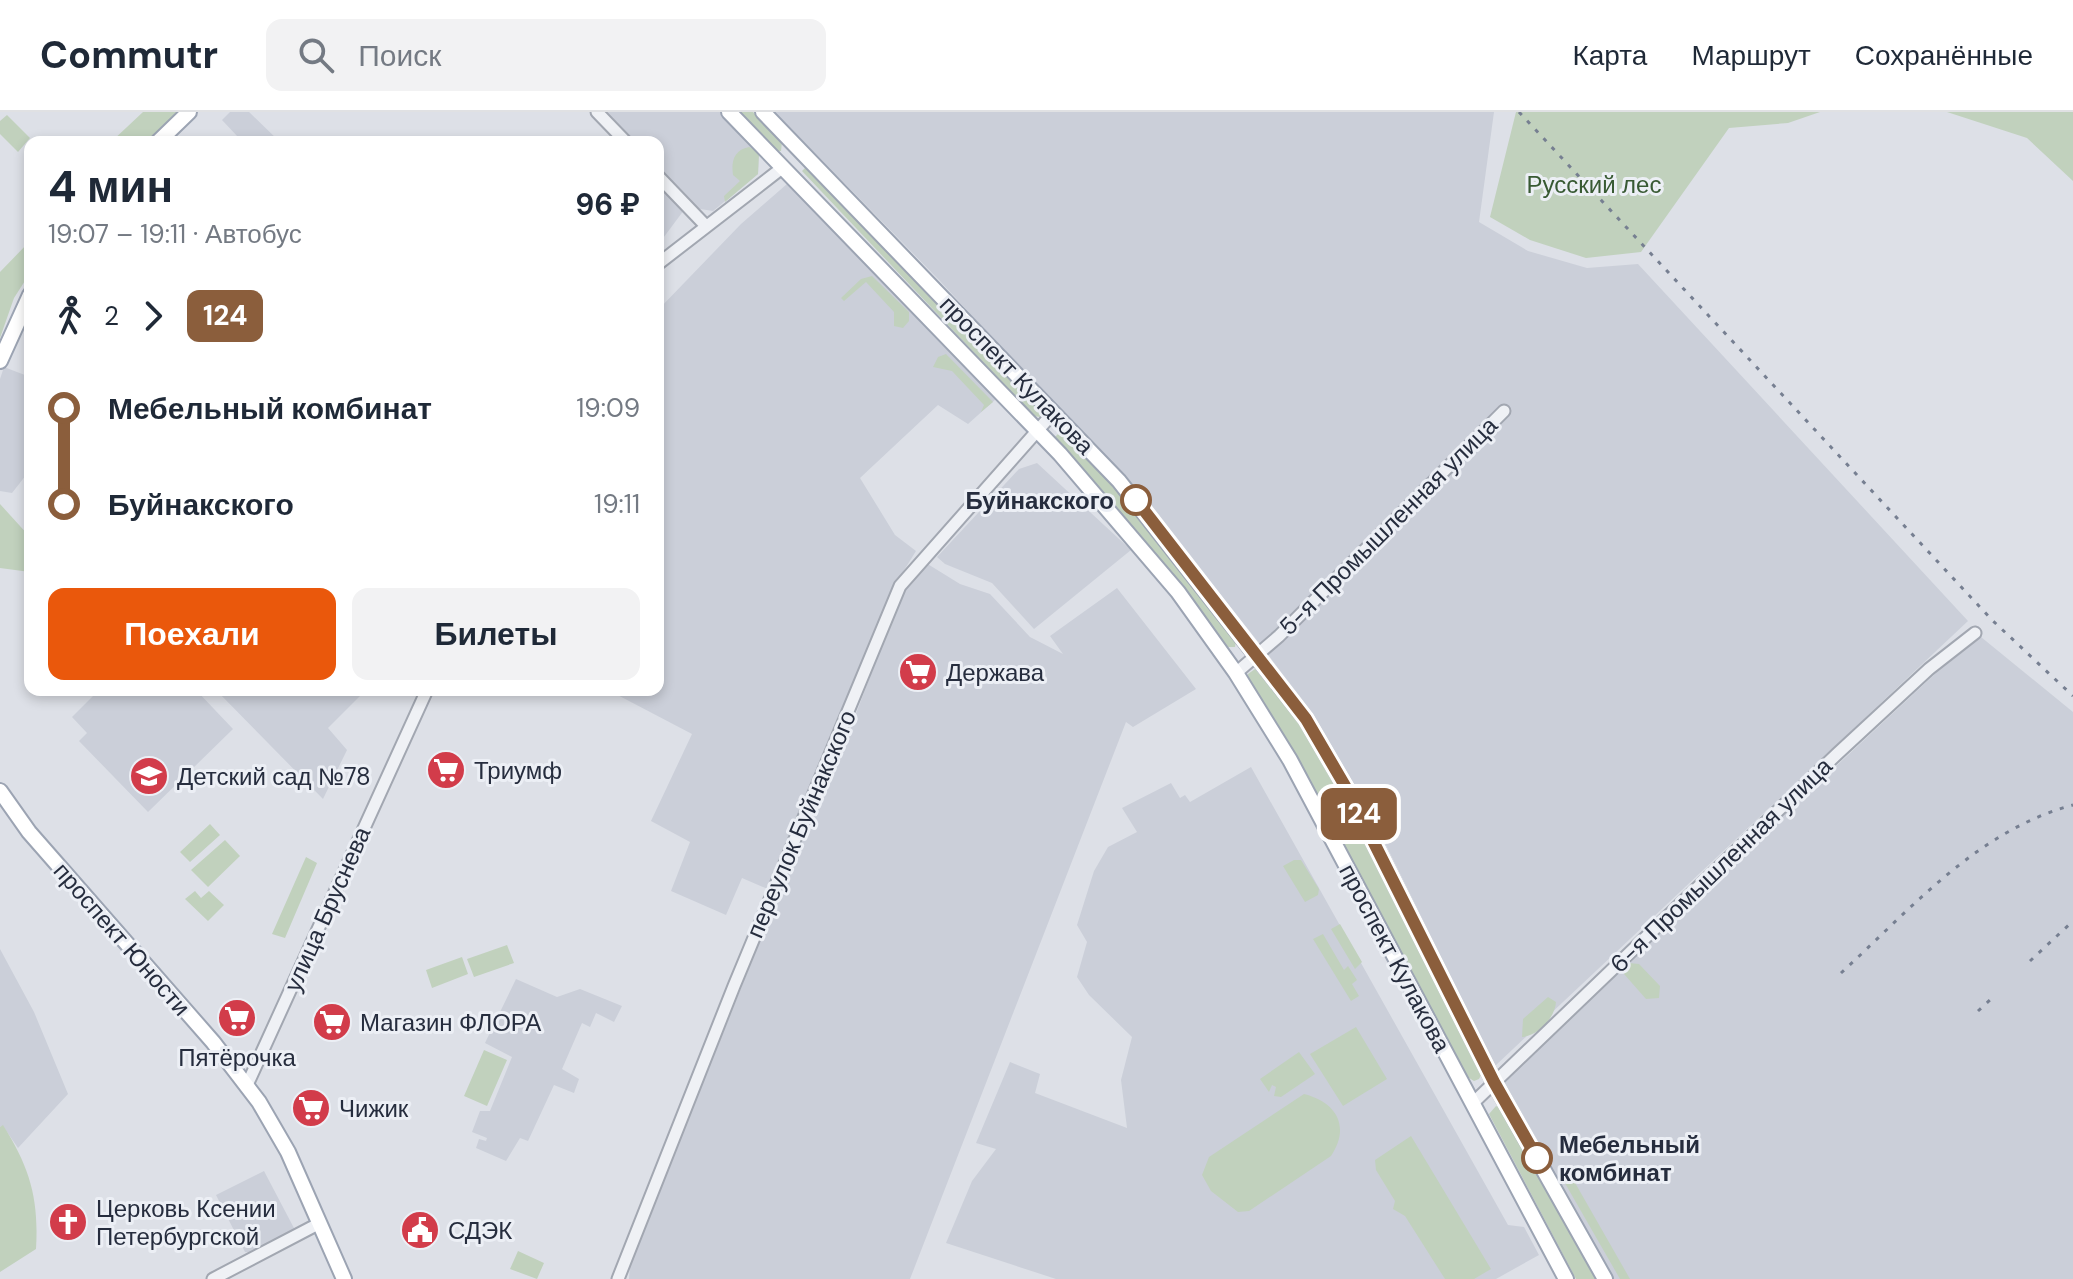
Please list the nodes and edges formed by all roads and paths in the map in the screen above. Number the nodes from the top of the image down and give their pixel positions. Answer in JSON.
{"nodes":[{"id":1,"x":189,"y":112,"type":"edge"},
{"id":2,"x":597,"y":112,"type":"edge"},
{"id":3,"x":729,"y":112,"type":"edge"},
{"id":4,"x":763,"y":112,"type":"edge"},
{"id":5,"x":164,"y":136,"type":"edge"},
{"id":6,"x":620,"y":136,"type":"edge"},
{"id":7,"x":801,"y":151,"type":"junction"},
{"id":8,"x":782,"y":168,"type":"junction"},
{"id":9,"x":664,"y":182,"type":"edge"},
{"id":10,"x":706,"y":226,"type":"junction"},
{"id":11,"x":664,"y":259,"type":"edge"},
{"id":12,"x":24,"y":308,"type":"edge"},
{"id":13,"x":0,"y":361,"type":"edge"},
{"id":14,"x":1504,"y":411,"type":"dead end"},
{"id":15,"x":1053,"y":413,"type":"junction"},
{"id":16,"x":1036,"y":429,"type":"junction"},
{"id":17,"x":1975,"y":633,"type":"dead end"},
{"id":18,"x":1258,"y":656,"type":"junction"},
{"id":19,"x":1236,"y":673,"type":"junction"},
{"id":20,"x":424,"y":696,"type":"edge"},
{"id":21,"x":0,"y":792,"type":"edge"},
{"id":22,"x":1494,"y":1082,"type":"junction"},
{"id":23,"x":247,"y":1085,"type":"junction"},
{"id":24,"x":1473,"y":1103,"type":"junction"},
{"id":25,"x":320,"y":1223,"type":"junction"},
{"id":26,"x":213,"y":1279,"type":"edge"},
{"id":27,"x":344,"y":1279,"type":"edge"},
{"id":28,"x":618,"y":1279,"type":"edge"},
{"id":29,"x":1566,"y":1279,"type":"edge"},
{"id":30,"x":1605,"y":1279,"type":"edge"}],
"edges":[{"from":1,"to":5,"type":"main road"},
{"from":2,"to":6,"type":"street"},
{"from":3,"to":8,"type":"main road","name":"проспект Кулакова"},
{"from":4,"to":7,"type":"main road","name":"проспект Кулакова"},
{"from":7,"to":8,"type":"main road"},
{"from":7,"to":15,"type":"main road","name":"проспект Кулакова"},
{"from":8,"to":10,"type":"street"},
{"from":8,"to":16,"type":"main road","name":"проспект Кулакова"},
{"from":9,"to":10,"type":"street"},
{"from":10,"to":11,"type":"street"},
{"from":12,"to":13,"type":"main road"},
{"from":14,"to":18,"type":"street","name":"5-я Промышленная улица"},
{"from":15,"to":16,"type":"street","name":"переулок Буйнакского"},
{"from":15,"to":18,"type":"main road","name":"проспект Кулакова"},
{"from":16,"to":19,"type":"main road","name":"проспект Кулакова"},
{"from":16,"to":28,"type":"street","name":"переулок Буйнакского"},
{"from":17,"to":22,"type":"street","name":"6-я Промышленная улица"},
{"from":18,"to":19,"type":"street","name":"5-я Промышленная улица"},
{"from":18,"to":22,"type":"main road","name":"проспект Кулакова"},
{"from":19,"to":24,"type":"main road","name":"проспект Кулакова"},
{"from":20,"to":23,"type":"street","name":"улица Бруснева"},
{"from":21,"to":23,"type":"main road","name":"проспект Юности"},
{"from":22,"to":24,"type":"street","name":"6-я Промышленная улица"},
{"from":22,"to":30,"type":"main road","name":"проспект Кулакова"},
{"from":23,"to":25,"type":"main road","name":"проспект Юности"},
{"from":24,"to":29,"type":"main road","name":"проспект Кулакова"},
{"from":25,"to":26,"type":"street"},
{"from":25,"to":27,"type":"main road","name":"проспект Юности"}]}
